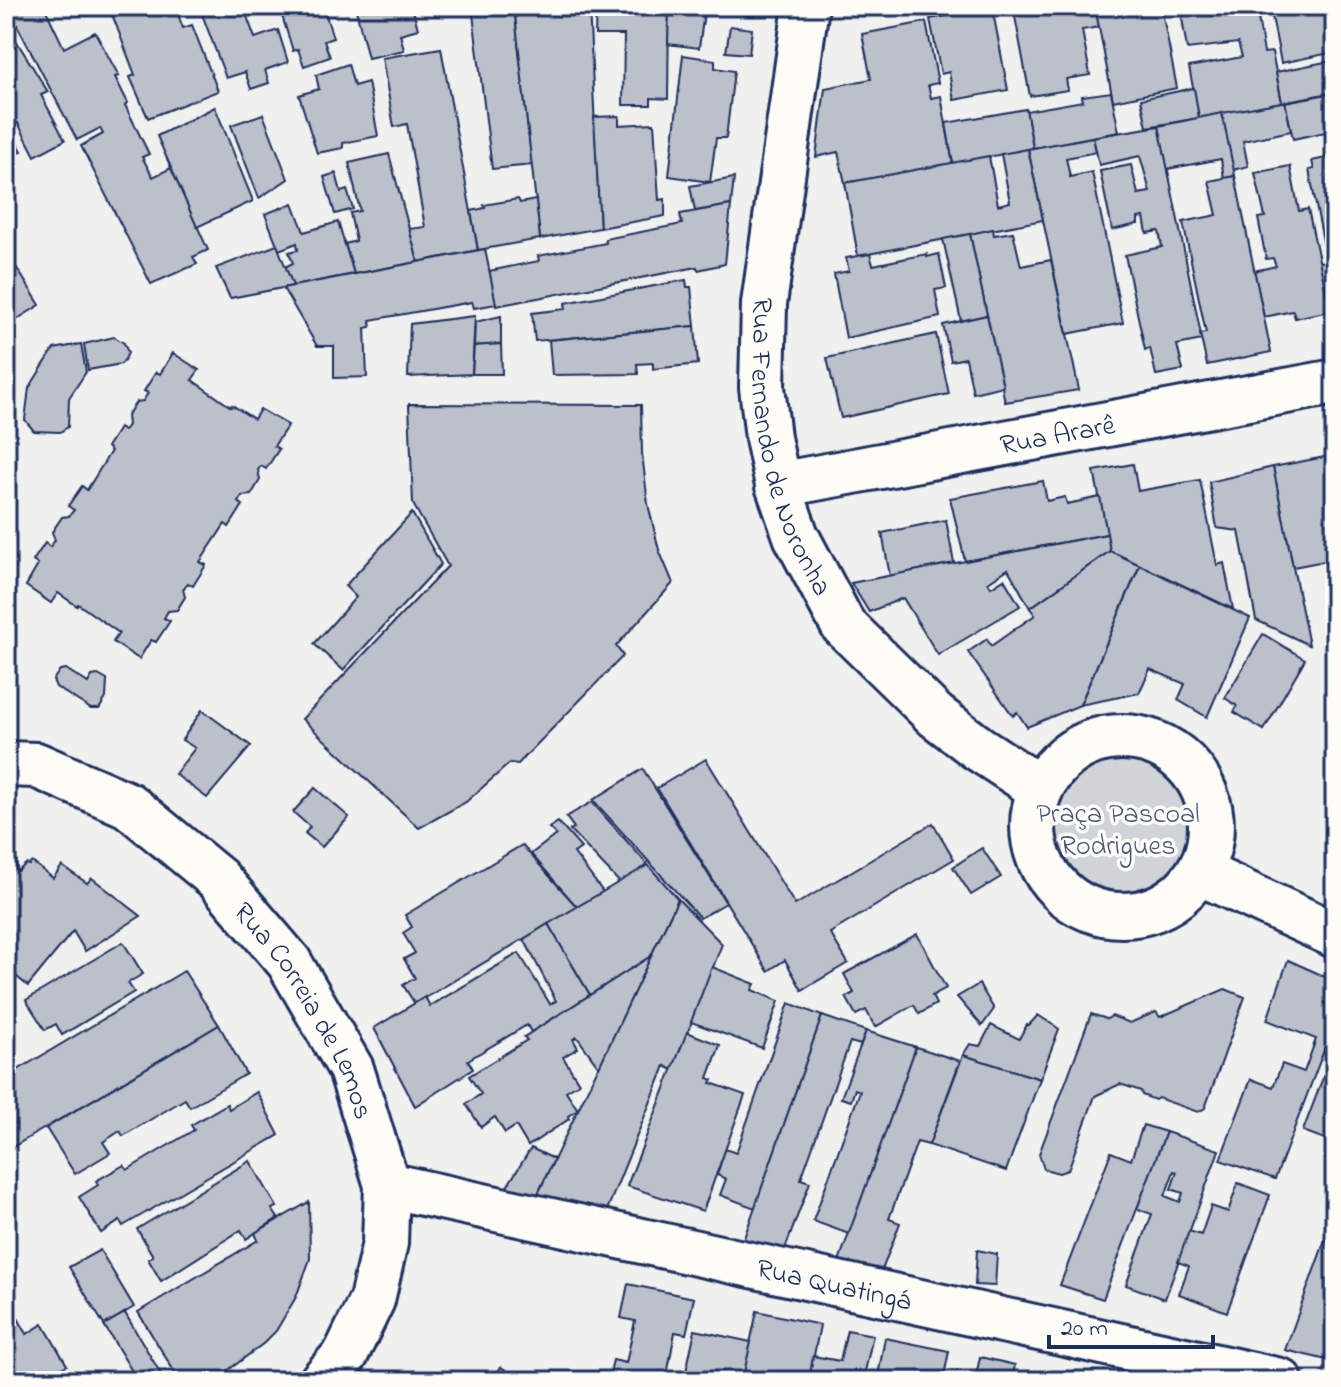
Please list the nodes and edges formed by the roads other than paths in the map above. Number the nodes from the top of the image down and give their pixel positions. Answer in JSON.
{"nodes":[{"id":1,"x":806,"y":6,"type":"edge"},
{"id":2,"x":1335,"y":382,"type":"edge"},
{"id":3,"x":778,"y":485,"type":"junction"},
{"id":4,"x":6,"y":764,"type":"edge"},
{"id":5,"x":1039,"y":788,"type":"junction"},
{"id":6,"x":1199,"y":872,"type":"junction"},
{"id":7,"x":1335,"y":935,"type":"edge"},
{"id":8,"x":387,"y":1185,"type":"junction"},
{"id":9,"x":322,"y":1381,"type":"edge"},
{"id":10,"x":1280,"y":1381,"type":"edge"}],
"edges":[{"from":1,"to":3,"type":"street","name":"Rua Fernando de Noronha"},
{"from":2,"to":3,"type":"street","name":"Rua Ararê"},
{"from":3,"to":5,"type":"street","name":"Rua Fernando de Noronha"},
{"from":4,"to":8,"type":"street","name":"Rua Correia de Lemos"},
{"from":5,"to":6,"type":"street"},
{"from":5,"to":6,"type":"street"},
{"from":6,"to":7,"type":"street"},
{"from":8,"to":9,"type":"street","name":"Rua Correia de Lemos"},
{"from":8,"to":10,"type":"street","name":"Rua Quatingá"}]}
